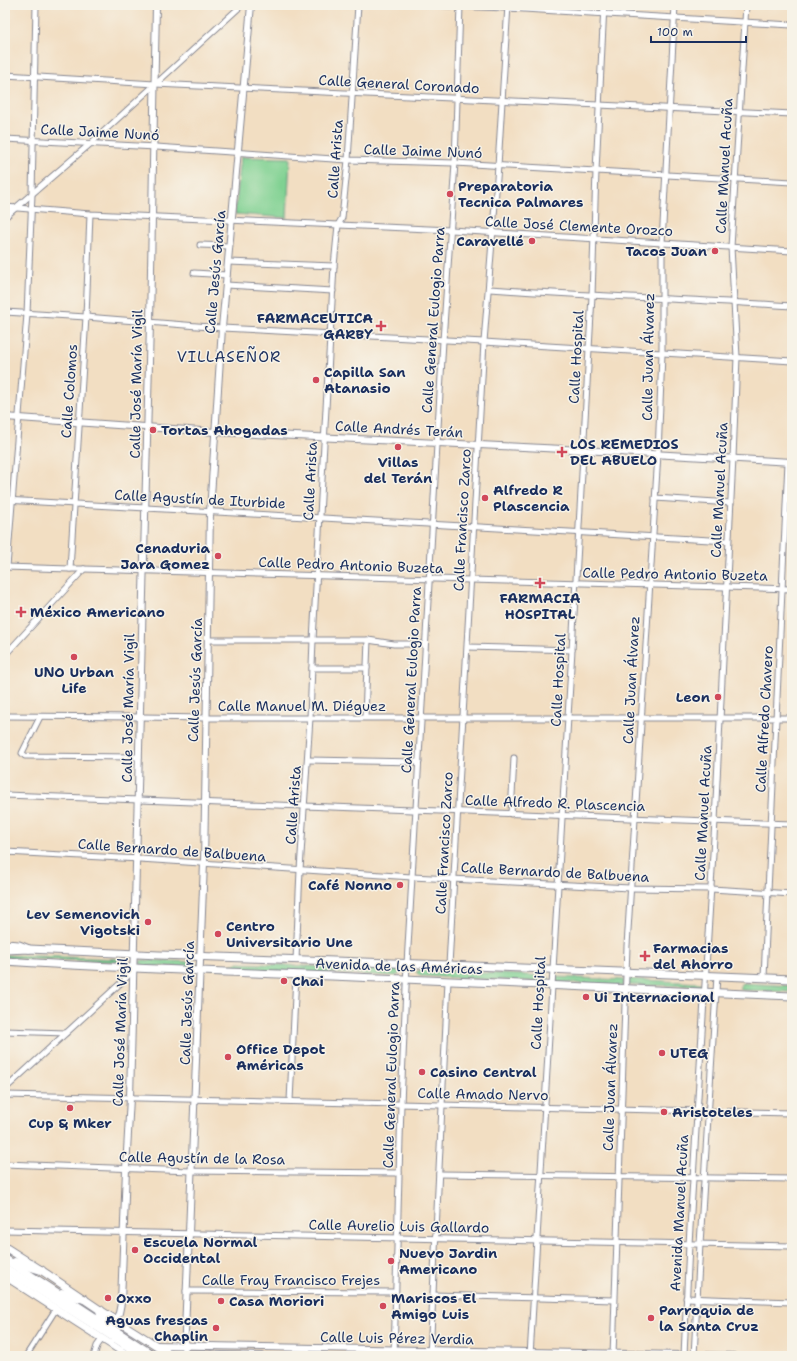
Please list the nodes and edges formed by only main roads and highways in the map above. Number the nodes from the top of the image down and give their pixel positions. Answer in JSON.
{"nodes":[{"id":1,"x":5,"y":944,"type":"edge"},
{"id":2,"x":29,"y":949,"type":"junction"},
{"id":3,"x":5,"y":950,"type":"edge"},
{"id":4,"x":5,"y":961,"type":"edge"},
{"id":5,"x":792,"y":979,"type":"edge"},
{"id":6,"x":792,"y":996,"type":"edge"},
{"id":7,"x":5,"y":1247,"type":"edge"},
{"id":8,"x":5,"y":1262,"type":"edge"},
{"id":9,"x":41,"y":1270,"type":"junction"},
{"id":10,"x":5,"y":1276,"type":"edge"},
{"id":11,"x":53,"y":1290,"type":"junction"},
{"id":12,"x":84,"y":1299,"type":"junction"},
{"id":13,"x":100,"y":1310,"type":"junction"},
{"id":14,"x":103,"y":1322,"type":"junction"},
{"id":15,"x":106,"y":1333,"type":"junction"},
{"id":16,"x":129,"y":1356,"type":"edge"},
{"id":17,"x":144,"y":1356,"type":"edge"},
{"id":18,"x":154,"y":1356,"type":"edge"},
{"id":19,"x":173,"y":1356,"type":"edge"}],
"edges":[{"from":1,"to":2,"type":"main road","name":"Avenida de las Américas"},
{"from":2,"to":3,"type":"main road","name":"Avenida de las Américas"},
{"from":2,"to":5,"type":"main road","name":"Avenida de las Américas"},
{"from":4,"to":6,"type":"main road","name":"Avenida de las Américas"},
{"from":7,"to":9,"type":"main road"},
{"from":8,"to":9,"type":"main road"},
{"from":8,"to":11,"type":"main road"},
{"from":8,"to":15,"type":"main road"},
{"from":9,"to":12,"type":"main road"},
{"from":10,"to":15,"type":"main road"},
{"from":11,"to":12,"type":"main road"},
{"from":11,"to":14,"type":"main road"},
{"from":12,"to":13,"type":"main road"},
{"from":13,"to":14,"type":"main road"},
{"from":13,"to":19,"type":"main road"},
{"from":14,"to":15,"type":"main road"},
{"from":15,"to":16,"type":"main road"},
{"from":15,"to":17,"type":"main road"},
{"from":15,"to":18,"type":"main road"}]}
